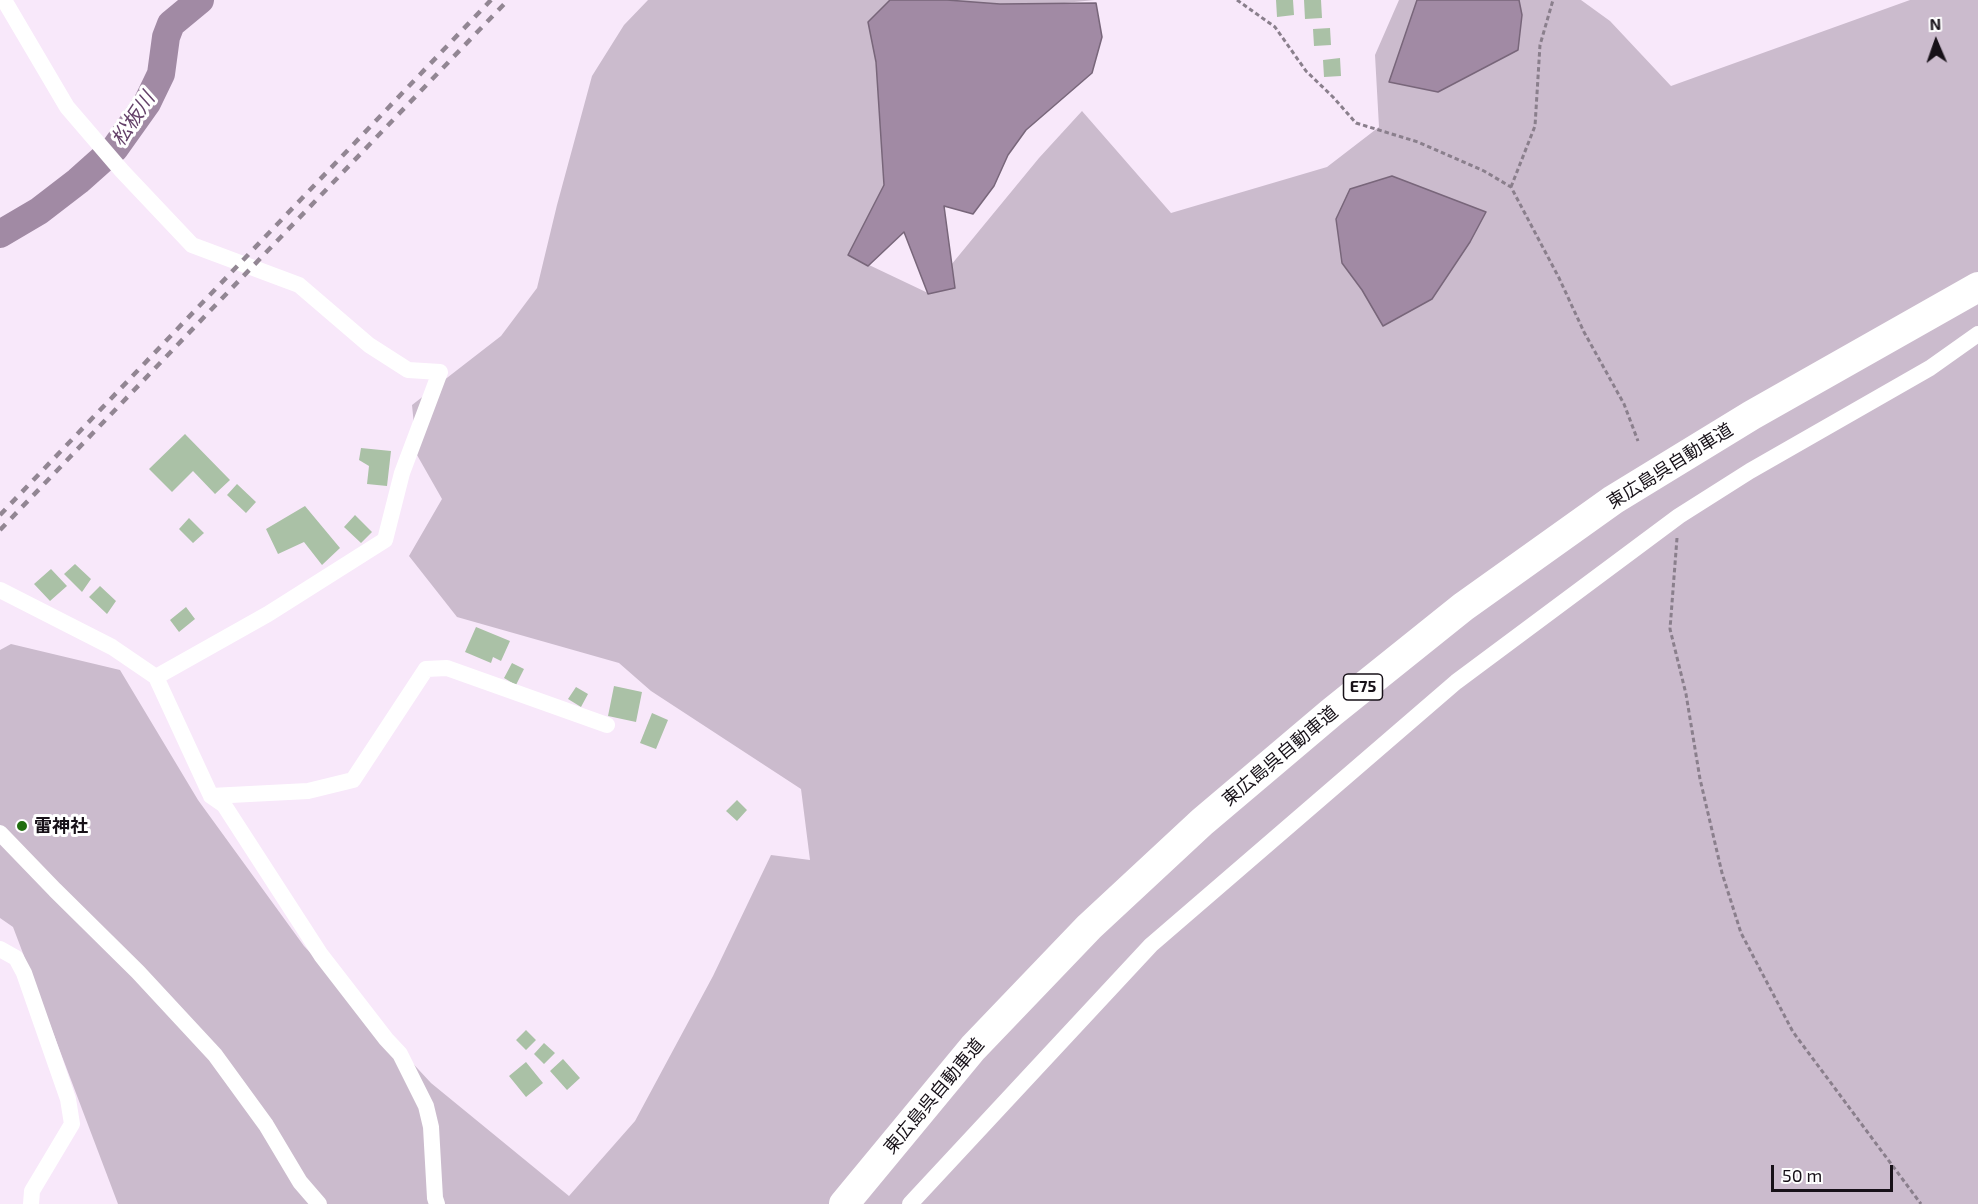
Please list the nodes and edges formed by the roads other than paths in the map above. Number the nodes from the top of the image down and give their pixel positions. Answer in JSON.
{"nodes":[{"id":1,"x":4,"y":0,"type":"edge"},
{"id":2,"x":1978,"y":287,"type":"edge"},
{"id":3,"x":1978,"y":334,"type":"edge"},
{"id":4,"x":0,"y":590,"type":"edge"},
{"id":5,"x":156,"y":677,"type":"junction"},
{"id":6,"x":607,"y":725,"type":"dead end"},
{"id":7,"x":211,"y":796,"type":"junction"},
{"id":8,"x":0,"y":833,"type":"edge"},
{"id":9,"x":0,"y":949,"type":"edge"},
{"id":10,"x":31,"y":1204,"type":"edge"},
{"id":11,"x":319,"y":1204,"type":"edge"},
{"id":12,"x":437,"y":1204,"type":"edge"},
{"id":13,"x":844,"y":1204,"type":"edge"},
{"id":14,"x":910,"y":1204,"type":"edge"}],
"edges":[{"from":1,"to":5,"type":"street"},
{"from":2,"to":13,"type":"highway","name":"東広島呉自動車道","number":"E75"},
{"from":3,"to":14,"type":"street"},
{"from":4,"to":5,"type":"street"},
{"from":5,"to":7,"type":"street"},
{"from":6,"to":7,"type":"street"},
{"from":7,"to":12,"type":"street"},
{"from":8,"to":11,"type":"street"},
{"from":9,"to":10,"type":"street"}]}
